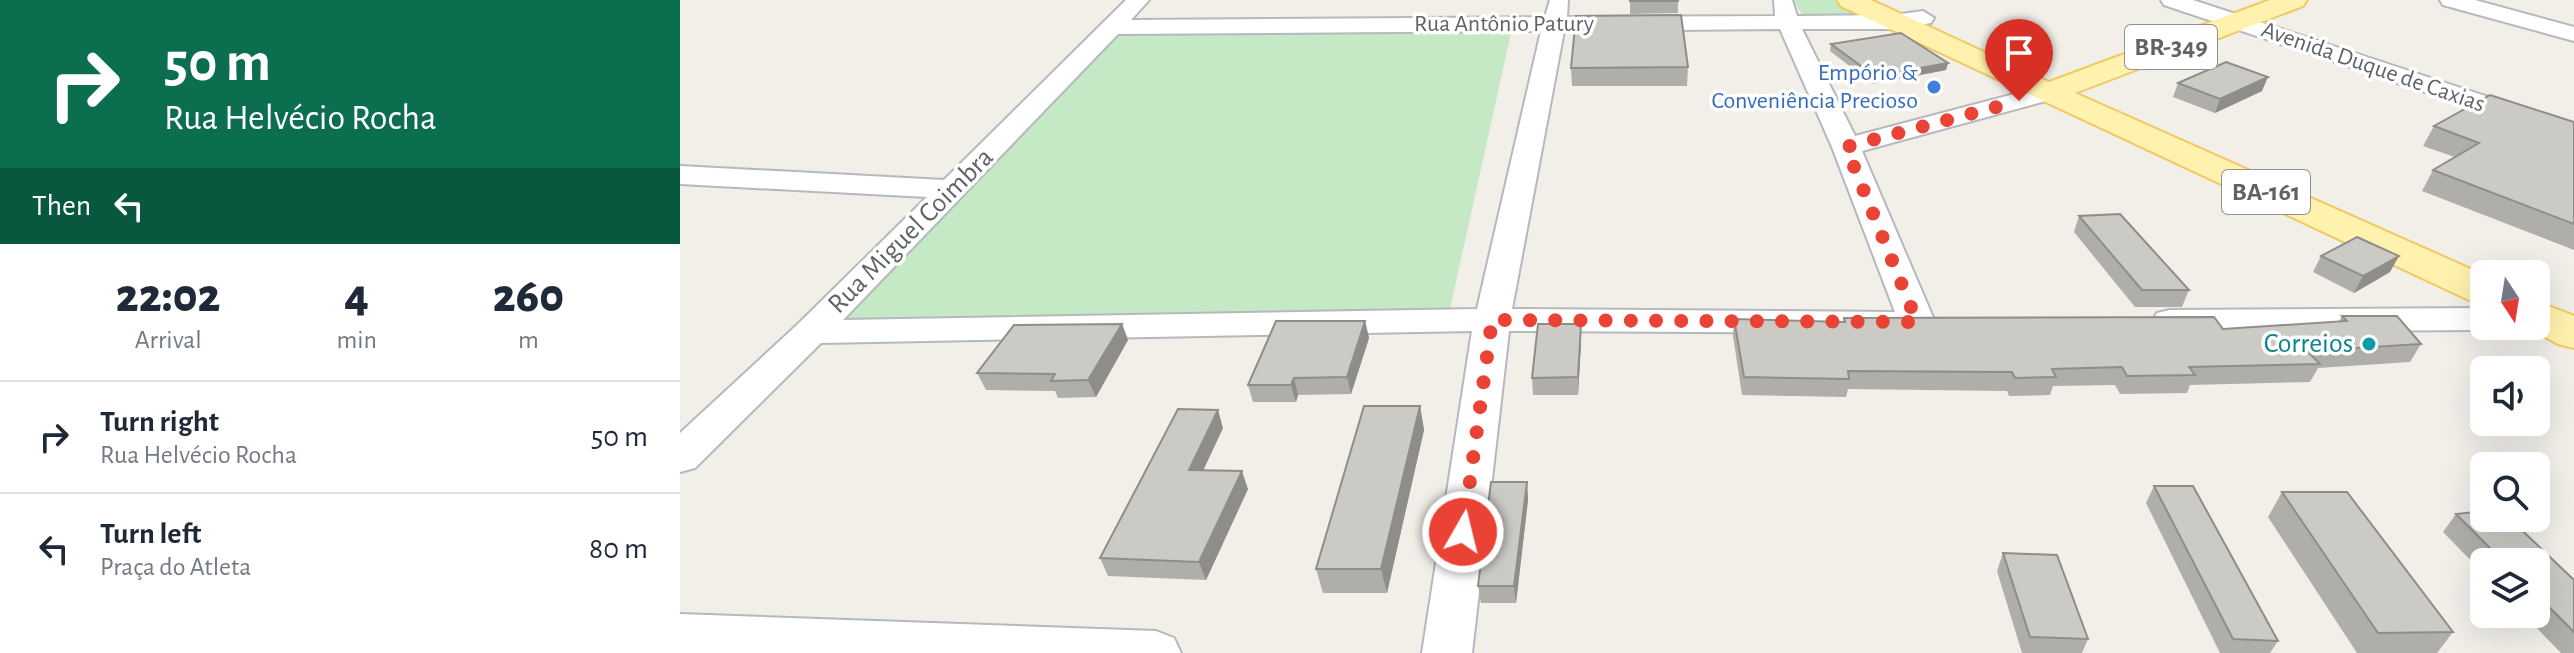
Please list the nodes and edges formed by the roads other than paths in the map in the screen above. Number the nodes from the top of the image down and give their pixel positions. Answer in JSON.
{"nodes":[{"id":1,"x":1138,"y":0,"type":"edge"},
{"id":2,"x":1850,"y":0,"type":"edge"},
{"id":3,"x":2172,"y":0,"type":"edge"},
{"id":4,"x":2294,"y":0,"type":"edge"},
{"id":5,"x":2451,"y":0,"type":"edge"},
{"id":6,"x":1785,"y":11,"type":"edge"},
{"id":7,"x":1889,"y":11,"type":"edge"},
{"id":8,"x":1556,"y":12,"type":"edge"},
{"id":9,"x":2236,"y":21,"type":"junction"},
{"id":10,"x":1113,"y":27,"type":"junction"},
{"id":11,"x":2574,"y":34,"type":"edge"},
{"id":12,"x":2063,"y":88,"type":"junction"},
{"id":13,"x":2574,"y":134,"type":"edge"},
{"id":14,"x":1846,"y":147,"type":"junction"},
{"id":15,"x":680,"y":175,"type":"edge"},
{"id":16,"x":951,"y":189,"type":"junction"},
{"id":17,"x":2470,"y":263,"type":"edge"},
{"id":18,"x":2470,"y":284,"type":"edge"},
{"id":19,"x":2470,"y":319,"type":"edge"},
{"id":20,"x":1492,"y":320,"type":"junction"},
{"id":21,"x":2141,"y":321,"type":"edge"},
{"id":22,"x":811,"y":332,"type":"junction"},
{"id":23,"x":680,"y":457,"type":"edge"},
{"id":24,"x":680,"y":635,"type":"edge"},
{"id":25,"x":1156,"y":653,"type":"edge"},
{"id":26,"x":1447,"y":653,"type":"edge"}],
"edges":[{"from":1,"to":10,"type":"street","name":"Rua Miguel Coimbra"},
{"from":2,"to":7,"type":"main road"},
{"from":3,"to":9,"type":"street","name":"Avenida Duque de Caxias"},
{"from":4,"to":9,"type":"main road","number":"BR-349"},
{"from":5,"to":11,"type":"street"},
{"from":6,"to":7,"type":"street","name":"Rua Antônio Patury"},
{"from":6,"to":8,"type":"street","name":"Rua Antônio Patury"},
{"from":6,"to":14,"type":"street"},
{"from":7,"to":12,"type":"main road"},
{"from":7,"to":12,"type":"main road"},
{"from":8,"to":10,"type":"street","name":"Rua Antônio Patury"},
{"from":8,"to":20,"type":"street"},
{"from":9,"to":12,"type":"main road","number":"BR-349"},
{"from":9,"to":13,"type":"street","name":"Avenida Duque de Caxias"},
{"from":10,"to":16,"type":"street","name":"Rua Miguel Coimbra"},
{"from":12,"to":14,"type":"street"},
{"from":12,"to":17,"type":"main road","number":"BA-161"},
{"from":12,"to":18,"type":"main road","number":"BA-161"},
{"from":14,"to":20,"type":"street"},
{"from":15,"to":16,"type":"street"},
{"from":16,"to":22,"type":"street","name":"Rua Miguel Coimbra"},
{"from":19,"to":21,"type":"street"},
{"from":20,"to":22,"type":"street"},
{"from":20,"to":26,"type":"street"},
{"from":22,"to":23,"type":"street","name":"Rua Miguel Coimbra"},
{"from":24,"to":25,"type":"street"}]}
